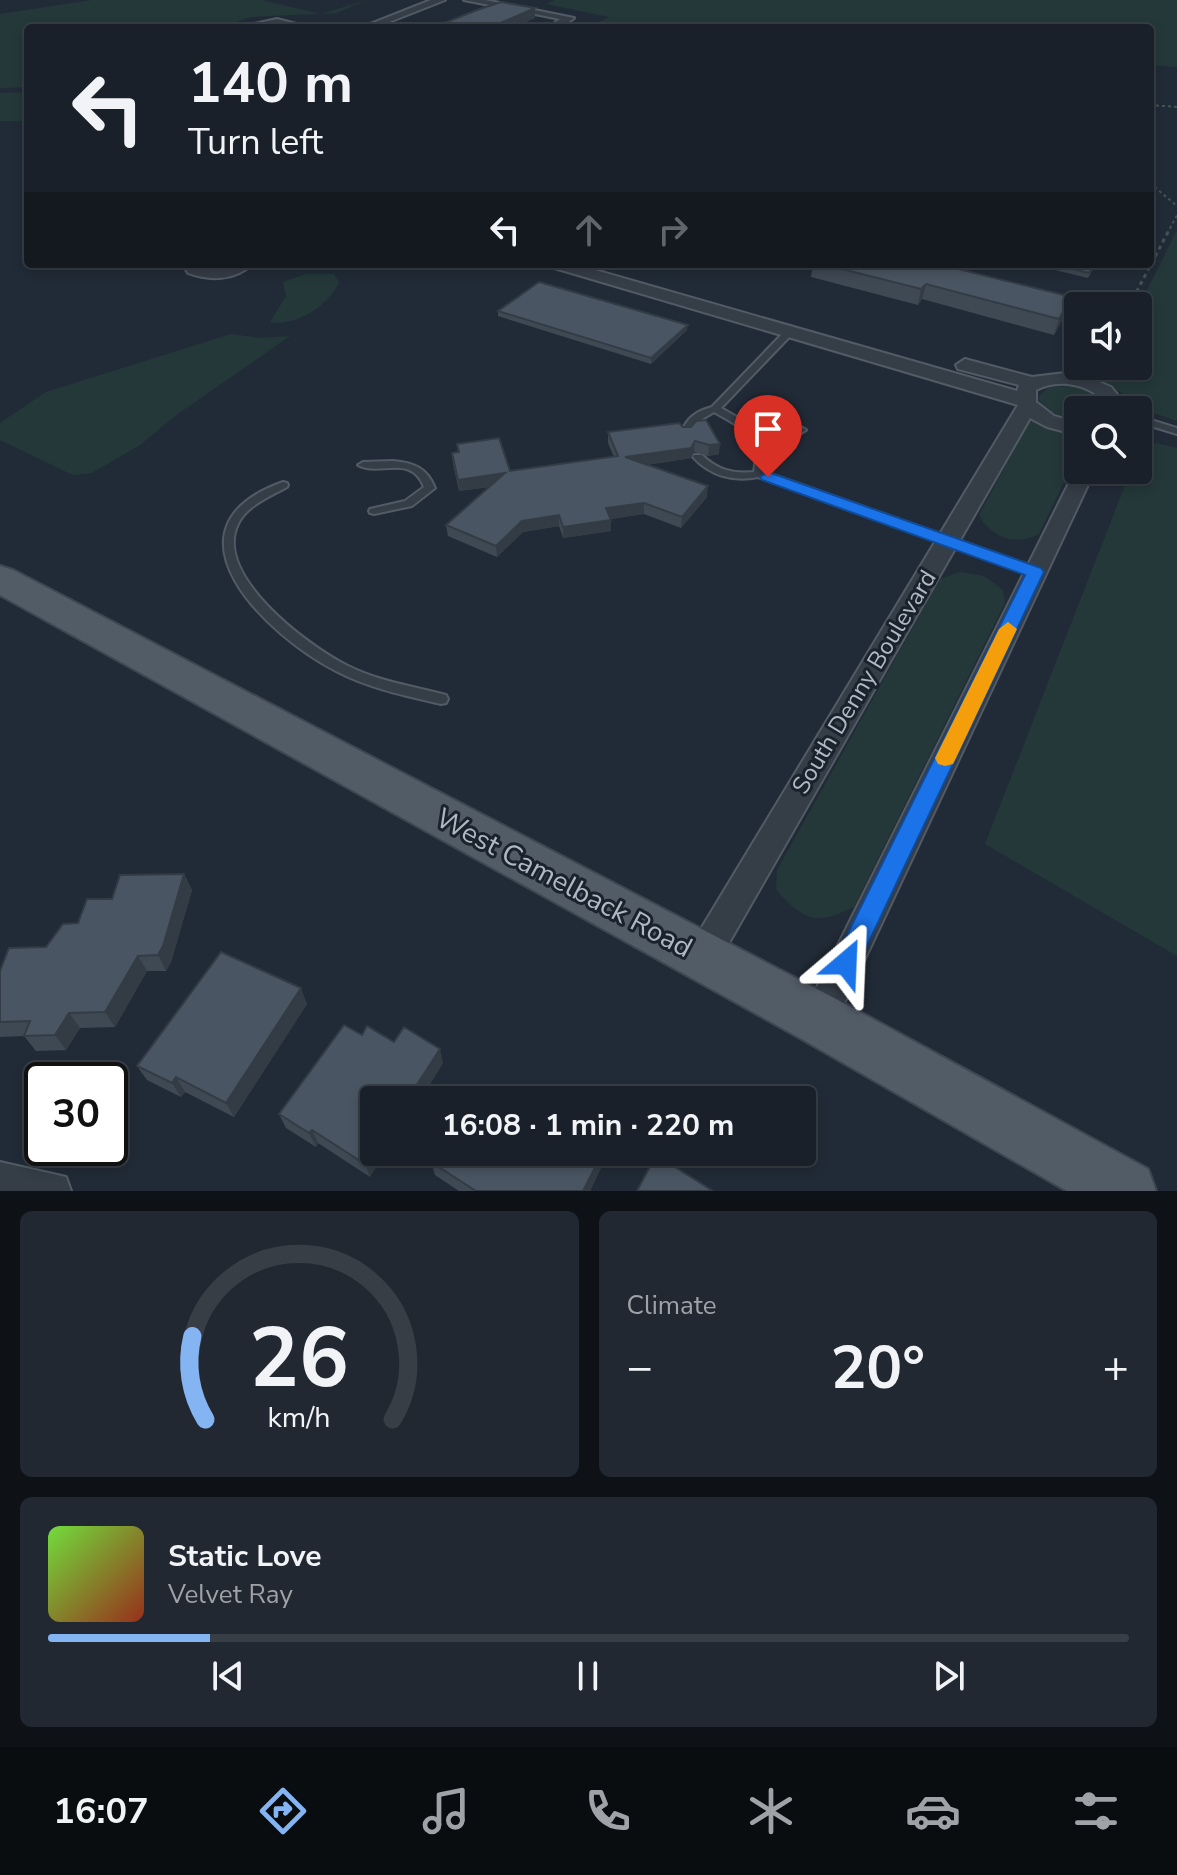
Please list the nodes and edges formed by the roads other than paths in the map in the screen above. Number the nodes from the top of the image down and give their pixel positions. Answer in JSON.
{"nodes":[{"id":1,"x":440,"y":0,"type":"edge"},
{"id":2,"x":469,"y":0,"type":"edge"},
{"id":3,"x":265,"y":24,"type":"edge"},
{"id":4,"x":287,"y":24,"type":"edge"},
{"id":5,"x":376,"y":24,"type":"edge"},
{"id":6,"x":559,"y":24,"type":"edge"},
{"id":7,"x":193,"y":268,"type":"edge"},
{"id":8,"x":236,"y":268,"type":"edge"},
{"id":9,"x":572,"y":268,"type":"edge"},
{"id":10,"x":613,"y":268,"type":"edge"},
{"id":11,"x":794,"y":326,"type":"junction"},
{"id":12,"x":1028,"y":396,"type":"junction"},
{"id":13,"x":1109,"y":396,"type":"edge"},
{"id":14,"x":715,"y":409,"type":"junction"},
{"id":15,"x":1152,"y":423,"type":"edge"},
{"id":16,"x":1064,"y":425,"type":"edge"},
{"id":17,"x":801,"y":430,"type":"dead end"},
{"id":18,"x":1177,"y":431,"type":"edge"},
{"id":19,"x":686,"y":433,"type":"edge"},
{"id":20,"x":757,"y":436,"type":"junction"},
{"id":21,"x":698,"y":457,"type":"edge"},
{"id":22,"x":363,"y":465,"type":"dead end"},
{"id":23,"x":759,"y":474,"type":"junction"},
{"id":24,"x":1078,"y":484,"type":"edge"},
{"id":25,"x":283,"y":485,"type":"dead end"},
{"id":26,"x":374,"y":511,"type":"dead end"},
{"id":27,"x":947,"y":541,"type":"junction"},
{"id":28,"x":1035,"y":572,"type":"junction"},
{"id":29,"x":0,"y":579,"type":"edge"},
{"id":30,"x":441,"y":699,"type":"dead end"},
{"id":31,"x":702,"y":958,"type":"junction"},
{"id":32,"x":819,"y":1019,"type":"junction"},
{"id":33,"x":0,"y":1181,"type":"edge"},
{"id":34,"x":52,"y":1191,"type":"edge"},
{"id":35,"x":1126,"y":1191,"type":"edge"}],
"edges":[{"from":1,"to":5,"type":"street"},
{"from":2,"to":6,"type":"street"},
{"from":3,"to":4,"type":"street"},
{"from":7,"to":8,"type":"street"},
{"from":9,"to":11,"type":"street"},
{"from":10,"to":11,"type":"street"},
{"from":11,"to":12,"type":"street"},
{"from":11,"to":14,"type":"lane"},
{"from":12,"to":13,"type":"street"},
{"from":12,"to":16,"type":"street"},
{"from":12,"to":27,"type":"street","name":"South Denny Boulevard"},
{"from":14,"to":19,"type":"lane"},
{"from":14,"to":20,"type":"lane"},
{"from":15,"to":18,"type":"lane"},
{"from":17,"to":20,"type":"lane"},
{"from":20,"to":23,"type":"lane"},
{"from":21,"to":23,"type":"lane"},
{"from":22,"to":26,"type":"lane"},
{"from":23,"to":27,"type":"lane"},
{"from":24,"to":28,"type":"street"},
{"from":25,"to":30,"type":"lane"},
{"from":27,"to":28,"type":"lane"},
{"from":27,"to":31,"type":"street","name":"South Denny Boulevard"},
{"from":28,"to":32,"type":"street"},
{"from":29,"to":31,"type":"main road","name":"West Camelback Road"},
{"from":31,"to":32,"type":"main road","name":"West Camelback Road"},
{"from":32,"to":35,"type":"main road","name":"West Camelback Road"},
{"from":33,"to":34,"type":"street"}]}
